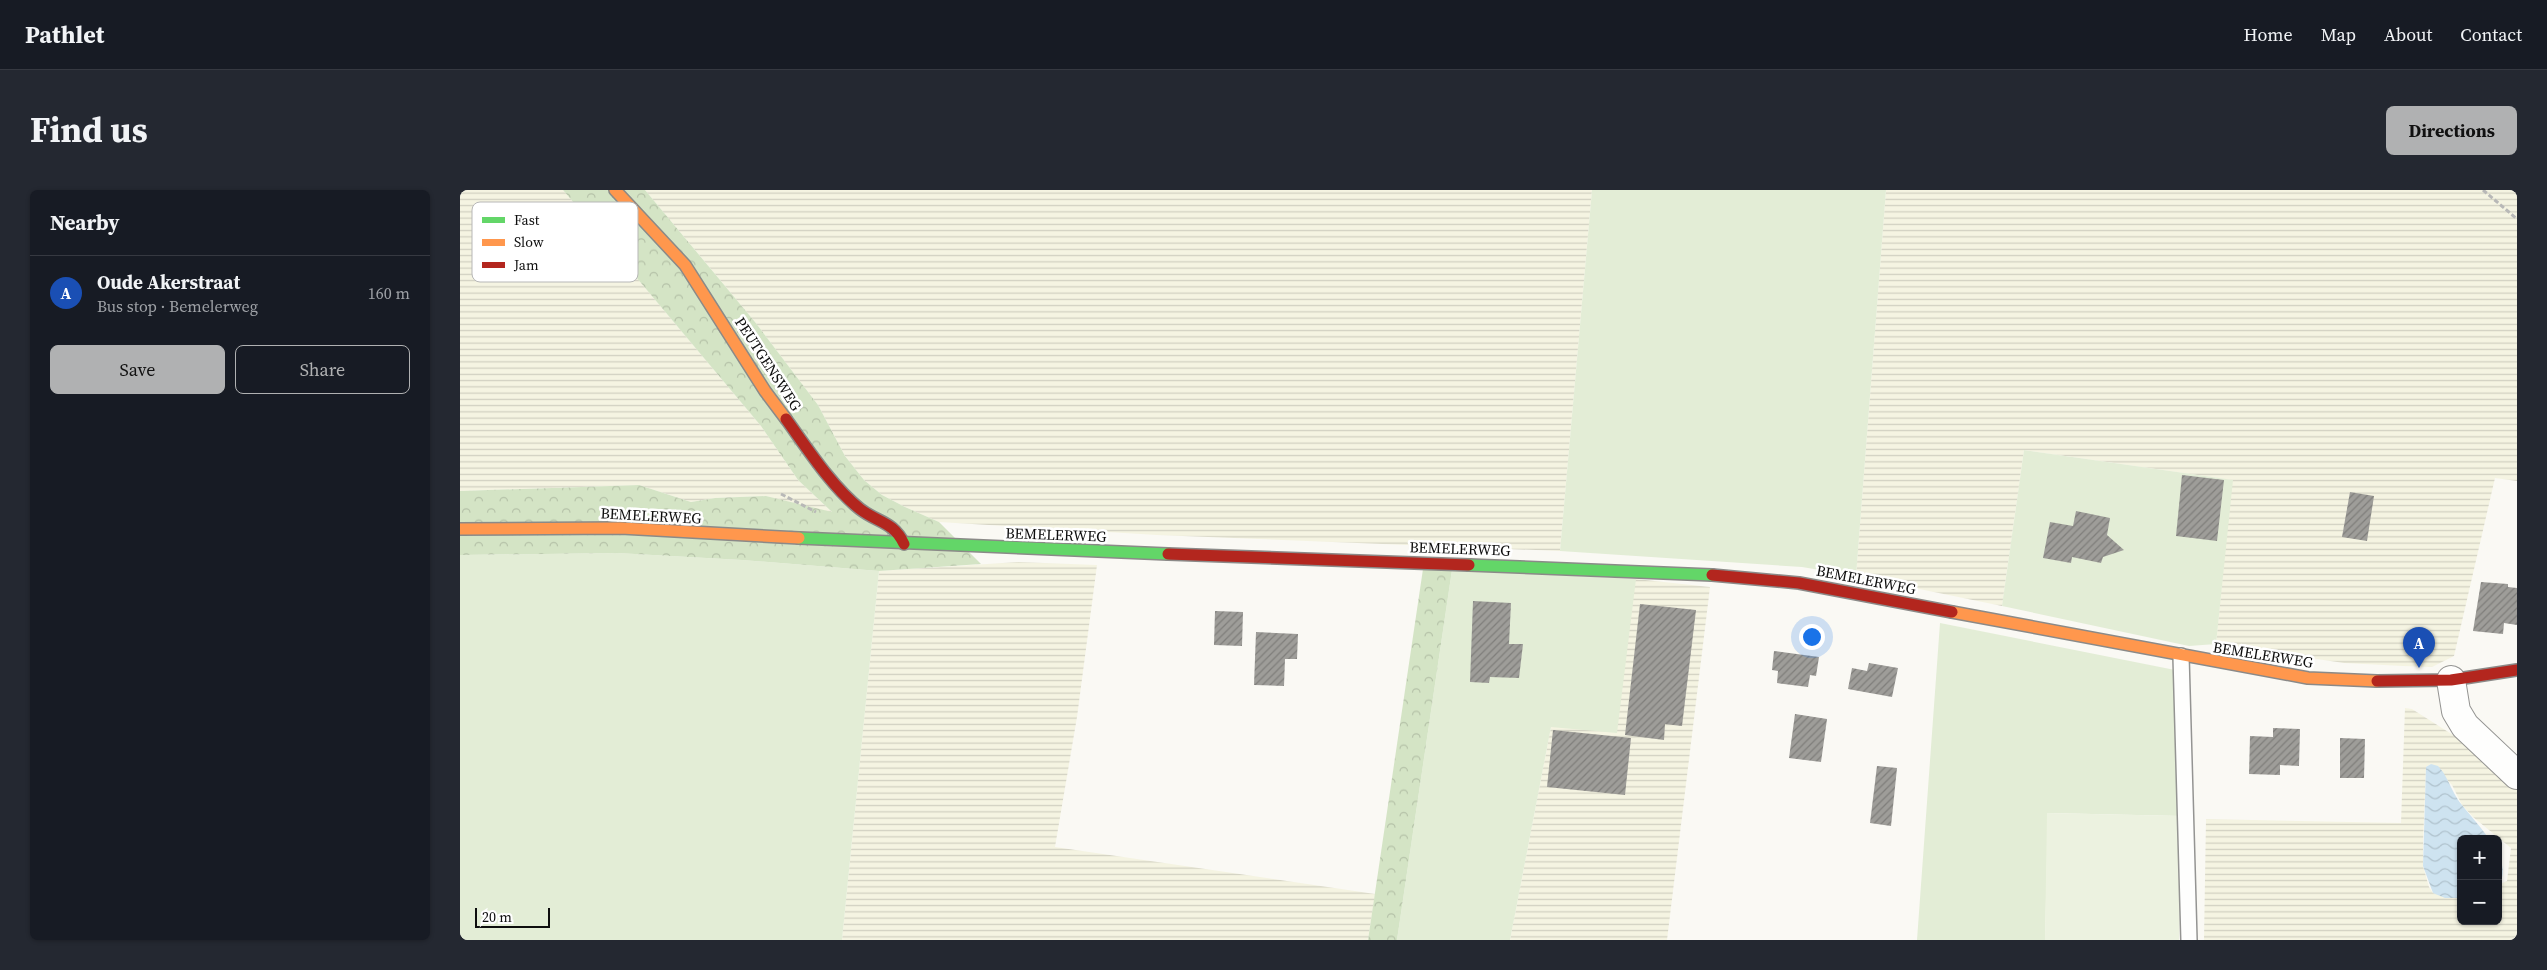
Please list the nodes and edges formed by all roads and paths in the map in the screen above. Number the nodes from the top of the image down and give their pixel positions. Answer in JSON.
{"nodes":[{"id":1,"x":615,"y":190,"type":"edge"},
{"id":2,"x":2483,"y":190,"type":"edge"},
{"id":3,"x":626,"y":202,"type":"edge"},
{"id":4,"x":638,"y":215,"type":"edge"},
{"id":5,"x":2517,"y":219,"type":"edge"},
{"id":6,"x":460,"y":529,"type":"edge"},
{"id":7,"x":904,"y":544,"type":"junction"},
{"id":8,"x":2181,"y":656,"type":"junction"},
{"id":9,"x":2517,"y":670,"type":"edge"},
{"id":10,"x":2451,"y":680,"type":"junction"},
{"id":11,"x":2517,"y":775,"type":"edge"},
{"id":12,"x":2189,"y":940,"type":"edge"}],
"edges":[{"from":1,"to":3,"type":"street","name":"PEUTGENSWEG"},
{"from":2,"to":5,"type":"path"},
{"from":4,"to":7,"type":"street","name":"PEUTGENSWEG"},
{"from":6,"to":7,"type":"street","name":"BEMELERWEG"},
{"from":7,"to":8,"type":"street","name":"BEMELERWEG"},
{"from":8,"to":10,"type":"street","name":"BEMELERWEG"},
{"from":8,"to":12,"type":"lane"},
{"from":9,"to":10,"type":"street","name":"BEMELERWEG"},
{"from":10,"to":11,"type":"street"}]}
